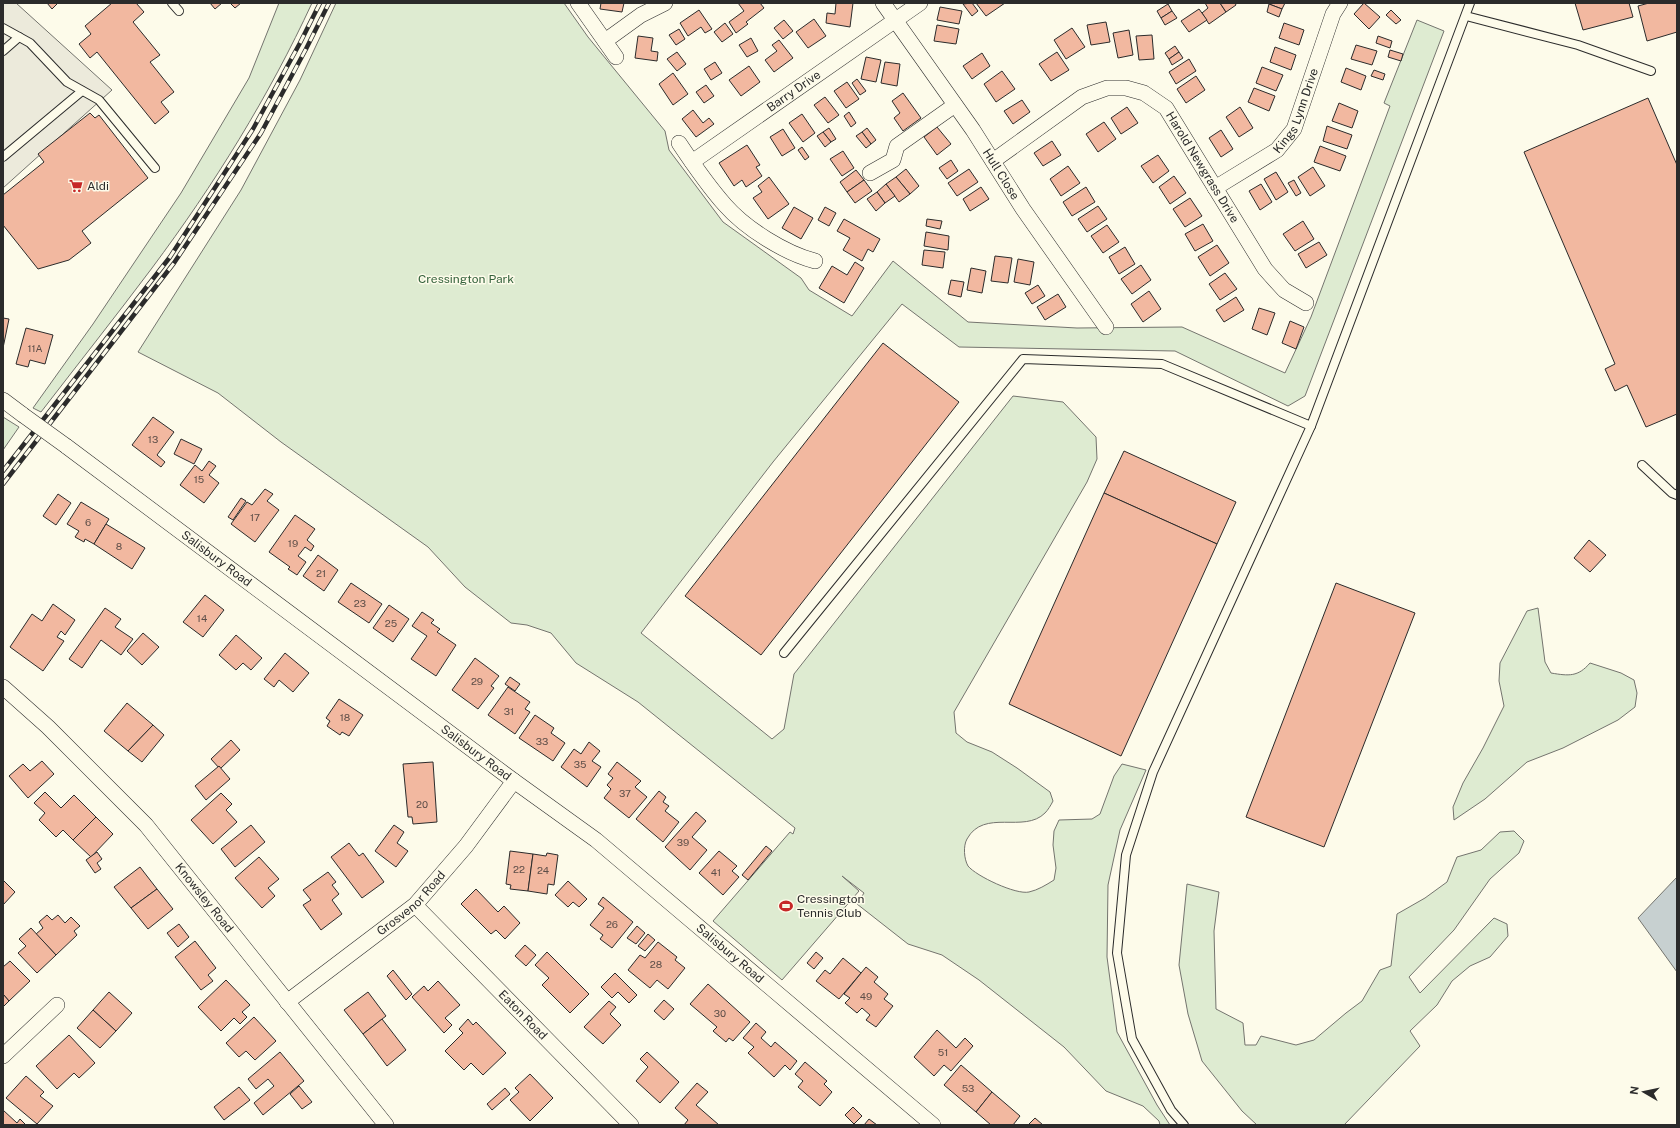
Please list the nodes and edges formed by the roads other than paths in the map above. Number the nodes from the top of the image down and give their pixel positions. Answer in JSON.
{"nodes":[{"id":1,"x":172,"y":3,"type":"edge"},
{"id":2,"x":578,"y":3,"type":"edge"},
{"id":3,"x":665,"y":3,"type":"edge"},
{"id":4,"x":883,"y":3,"type":"edge"},
{"id":5,"x":920,"y":3,"type":"edge"},
{"id":6,"x":1340,"y":3,"type":"edge"},
{"id":7,"x":1470,"y":3,"type":"edge"},
{"id":8,"x":179,"y":11,"type":"dead end"},
{"id":9,"x":1466,"y":16,"type":"junction"},
{"id":10,"x":896,"y":21,"type":"junction"},
{"id":11,"x":3,"y":28,"type":"edge"},
{"id":12,"x":19,"y":37,"type":"junction"},
{"id":13,"x":605,"y":41,"type":"junction"},
{"id":14,"x":3,"y":51,"type":"edge"},
{"id":15,"x":616,"y":57,"type":"dead end"},
{"id":16,"x":1651,"y":71,"type":"dead end"},
{"id":17,"x":82,"y":91,"type":"junction"},
{"id":18,"x":955,"y":105,"type":"junction"},
{"id":19,"x":679,"y":143,"type":"dead end"},
{"id":20,"x":3,"y":157,"type":"edge"},
{"id":21,"x":992,"y":161,"type":"junction"},
{"id":22,"x":692,"y":162,"type":"junction"},
{"id":23,"x":155,"y":168,"type":"dead end"},
{"id":24,"x":870,"y":173,"type":"dead end"},
{"id":25,"x":1215,"y":188,"type":"junction"},
{"id":26,"x":815,"y":261,"type":"dead end"},
{"id":27,"x":1306,"y":303,"type":"dead end"},
{"id":28,"x":1106,"y":327,"type":"dead end"},
{"id":29,"x":3,"y":400,"type":"edge"},
{"id":30,"x":1311,"y":426,"type":"junction"},
{"id":31,"x":1642,"y":465,"type":"dead end"},
{"id":32,"x":1677,"y":495,"type":"edge"},
{"id":33,"x":784,"y":653,"type":"dead end"},
{"id":34,"x":3,"y":687,"type":"edge"},
{"id":35,"x":514,"y":781,"type":"junction"},
{"id":36,"x":415,"y":905,"type":"junction"},
{"id":37,"x":287,"y":1002,"type":"junction"},
{"id":38,"x":57,"y":1005,"type":"dead end"},
{"id":39,"x":3,"y":1056,"type":"edge"},
{"id":40,"x":386,"y":1125,"type":"edge"},
{"id":41,"x":631,"y":1125,"type":"edge"},
{"id":42,"x":933,"y":1125,"type":"edge"},
{"id":43,"x":1184,"y":1125,"type":"edge"}],
"edges":[{"from":1,"to":8,"type":"lane"},
{"from":2,"to":13,"type":"street"},
{"from":3,"to":13,"type":"street"},
{"from":4,"to":10,"type":"street","name":"Hull Close"},
{"from":5,"to":10,"type":"street","name":"Barry Drive"},
{"from":6,"to":25,"type":"street","name":"Kings Lynn Drive"},
{"from":7,"to":9,"type":"lane"},
{"from":9,"to":16,"type":"lane"},
{"from":9,"to":30,"type":"lane"},
{"from":10,"to":18,"type":"street","name":"Hull Close"},
{"from":10,"to":22,"type":"street","name":"Barry Drive"},
{"from":11,"to":12,"type":"lane"},
{"from":12,"to":14,"type":"lane"},
{"from":12,"to":17,"type":"lane"},
{"from":13,"to":15,"type":"street"},
{"from":17,"to":20,"type":"lane"},
{"from":17,"to":23,"type":"lane"},
{"from":18,"to":21,"type":"street","name":"Hull Close"},
{"from":18,"to":24,"type":"street"},
{"from":19,"to":22,"type":"street"},
{"from":21,"to":25,"type":"street","name":"Harold Newgrass Drive"},
{"from":21,"to":28,"type":"street","name":"Hull Close"},
{"from":22,"to":26,"type":"street"},
{"from":25,"to":27,"type":"street","name":"Harold Newgrass Drive"},
{"from":29,"to":35,"type":"street","name":"Salisbury Road","bridge":true},
{"from":30,"to":33,"type":"lane"},
{"from":30,"to":43,"type":"lane"},
{"from":31,"to":32,"type":"lane"},
{"from":34,"to":37,"type":"street","name":"Knowsley Road"},
{"from":35,"to":36,"type":"street","name":"Grosvenor Road"},
{"from":35,"to":42,"type":"street","name":"Salisbury Road"},
{"from":36,"to":37,"type":"street","name":"Grosvenor Road"},
{"from":36,"to":41,"type":"street","name":"Eaton Road"},
{"from":37,"to":40,"type":"street","name":"Knowsley Road"},
{"from":38,"to":39,"type":"street"}]}
